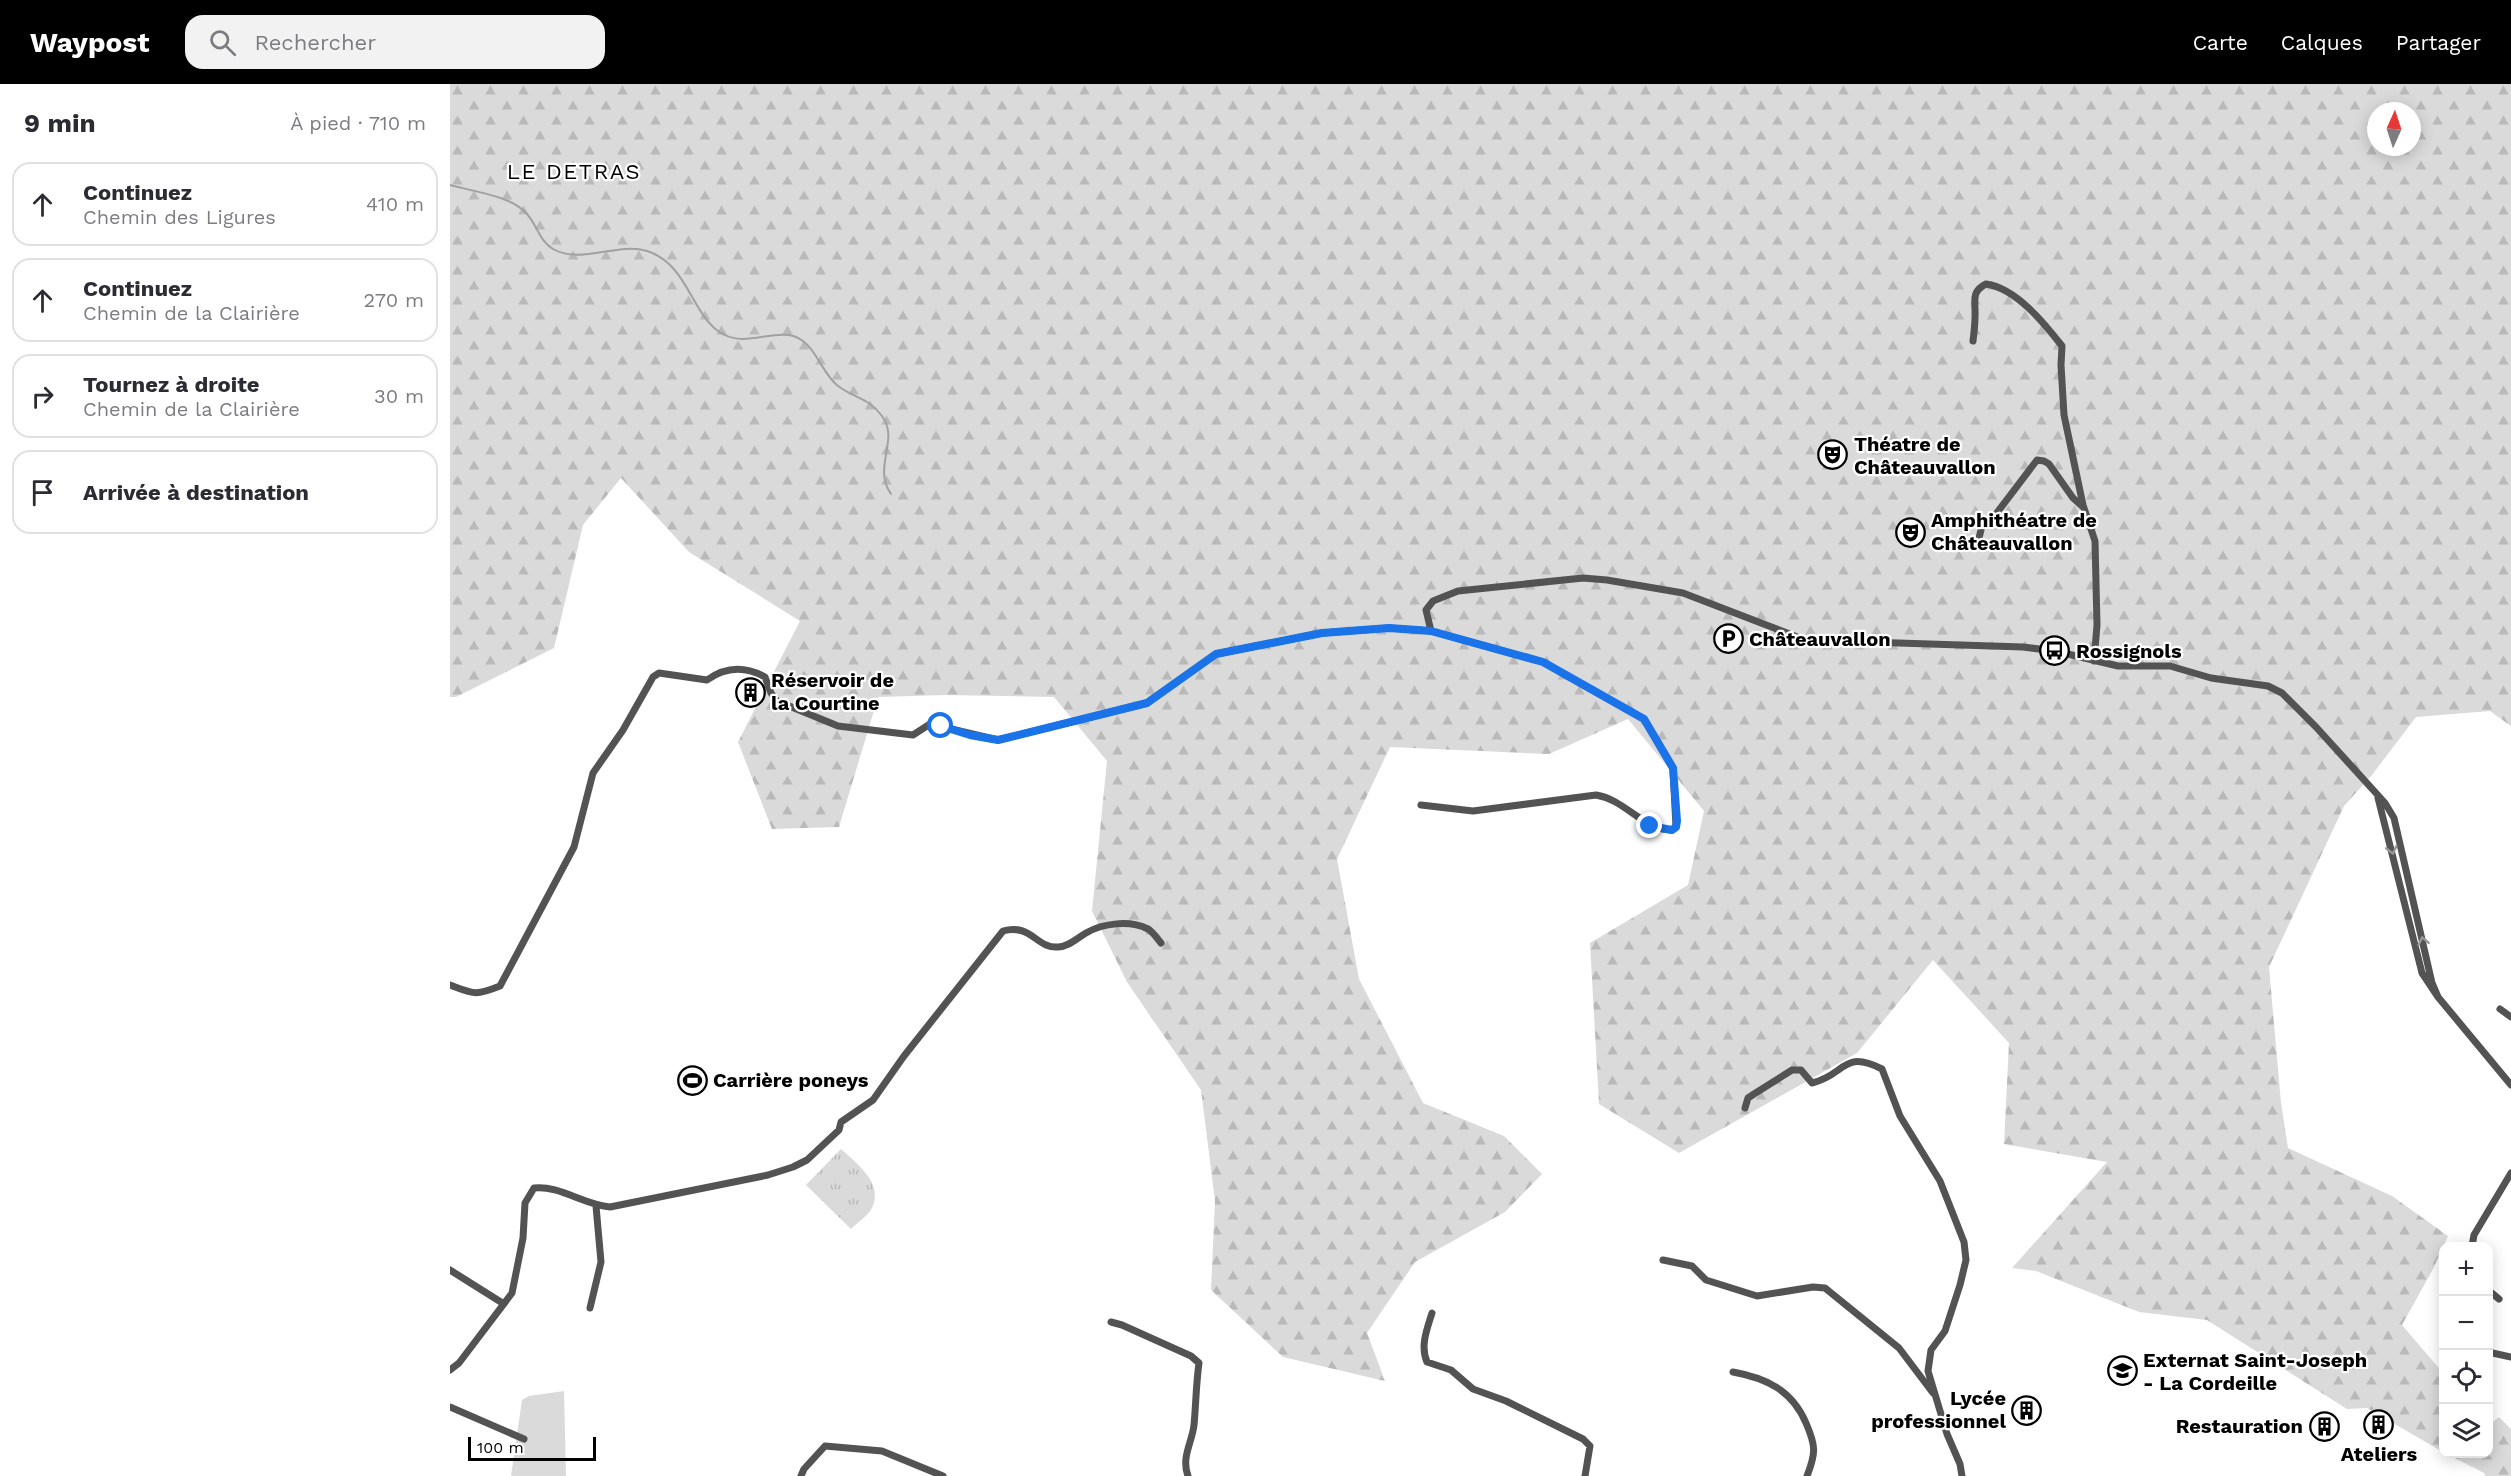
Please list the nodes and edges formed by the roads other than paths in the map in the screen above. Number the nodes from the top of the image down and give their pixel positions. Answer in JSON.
{"nodes":[{"id":1,"x":1973,"y":341,"type":"dead end"},
{"id":2,"x":2083,"y":507,"type":"junction"},
{"id":3,"x":1979,"y":538,"type":"dead end"},
{"id":4,"x":1431,"y":631,"type":"junction"},
{"id":5,"x":2094,"y":661,"type":"junction"},
{"id":6,"x":1421,"y":805,"type":"dead end"},
{"id":7,"x":1161,"y":943,"type":"dead end"},
{"id":8,"x":450,"y":985,"type":"edge"},
{"id":9,"x":2500,"y":1009,"type":"dead end"},
{"id":10,"x":2511,"y":1017,"type":"edge"},
{"id":11,"x":2511,"y":1085,"type":"edge"},
{"id":12,"x":1745,"y":1108,"type":"dead end"},
{"id":13,"x":2511,"y":1173,"type":"edge"},
{"id":14,"x":596,"y":1206,"type":"junction"},
{"id":15,"x":2473,"y":1242,"type":"edge"},
{"id":16,"x":1663,"y":1260,"type":"dead end"},
{"id":17,"x":450,"y":1270,"type":"edge"},
{"id":18,"x":2493,"y":1294,"type":"edge"},
{"id":19,"x":2499,"y":1299,"type":"dead end"},
{"id":20,"x":504,"y":1304,"type":"junction"},
{"id":21,"x":590,"y":1308,"type":"dead end"},
{"id":22,"x":1432,"y":1313,"type":"dead end"},
{"id":23,"x":1111,"y":1322,"type":"dead end"},
{"id":24,"x":2493,"y":1353,"type":"edge"},
{"id":25,"x":2511,"y":1357,"type":"edge"},
{"id":26,"x":450,"y":1370,"type":"edge"},
{"id":27,"x":1733,"y":1371,"type":"dead end"},
{"id":28,"x":1936,"y":1397,"type":"junction"},
{"id":29,"x":450,"y":1407,"type":"edge"},
{"id":30,"x":524,"y":1439,"type":"dead end"},
{"id":31,"x":801,"y":1476,"type":"edge"},
{"id":32,"x":943,"y":1476,"type":"edge"},
{"id":33,"x":1188,"y":1476,"type":"edge"},
{"id":34,"x":1585,"y":1476,"type":"edge"},
{"id":35,"x":1806,"y":1476,"type":"edge"},
{"id":36,"x":1962,"y":1476,"type":"edge"}],
"edges":[{"from":1,"to":2,"type":"street"},
{"from":2,"to":3,"type":"street"},
{"from":2,"to":5,"type":"street"},
{"from":4,"to":5,"type":"street"},
{"from":4,"to":6,"type":"street"},
{"from":4,"to":8,"type":"street"},
{"from":5,"to":11,"type":"street"},
{"from":7,"to":14,"type":"street"},
{"from":9,"to":10,"type":"street"},
{"from":12,"to":28,"type":"street"},
{"from":13,"to":15,"type":"street"},
{"from":14,"to":20,"type":"street"},
{"from":14,"to":21,"type":"street"},
{"from":16,"to":28,"type":"street"},
{"from":17,"to":20,"type":"street"},
{"from":18,"to":19,"type":"street"},
{"from":20,"to":26,"type":"street"},
{"from":22,"to":34,"type":"street"},
{"from":23,"to":33,"type":"street"},
{"from":24,"to":25,"type":"street"},
{"from":27,"to":35,"type":"street"},
{"from":28,"to":36,"type":"street"},
{"from":29,"to":30,"type":"street"},
{"from":31,"to":32,"type":"street"}]}
